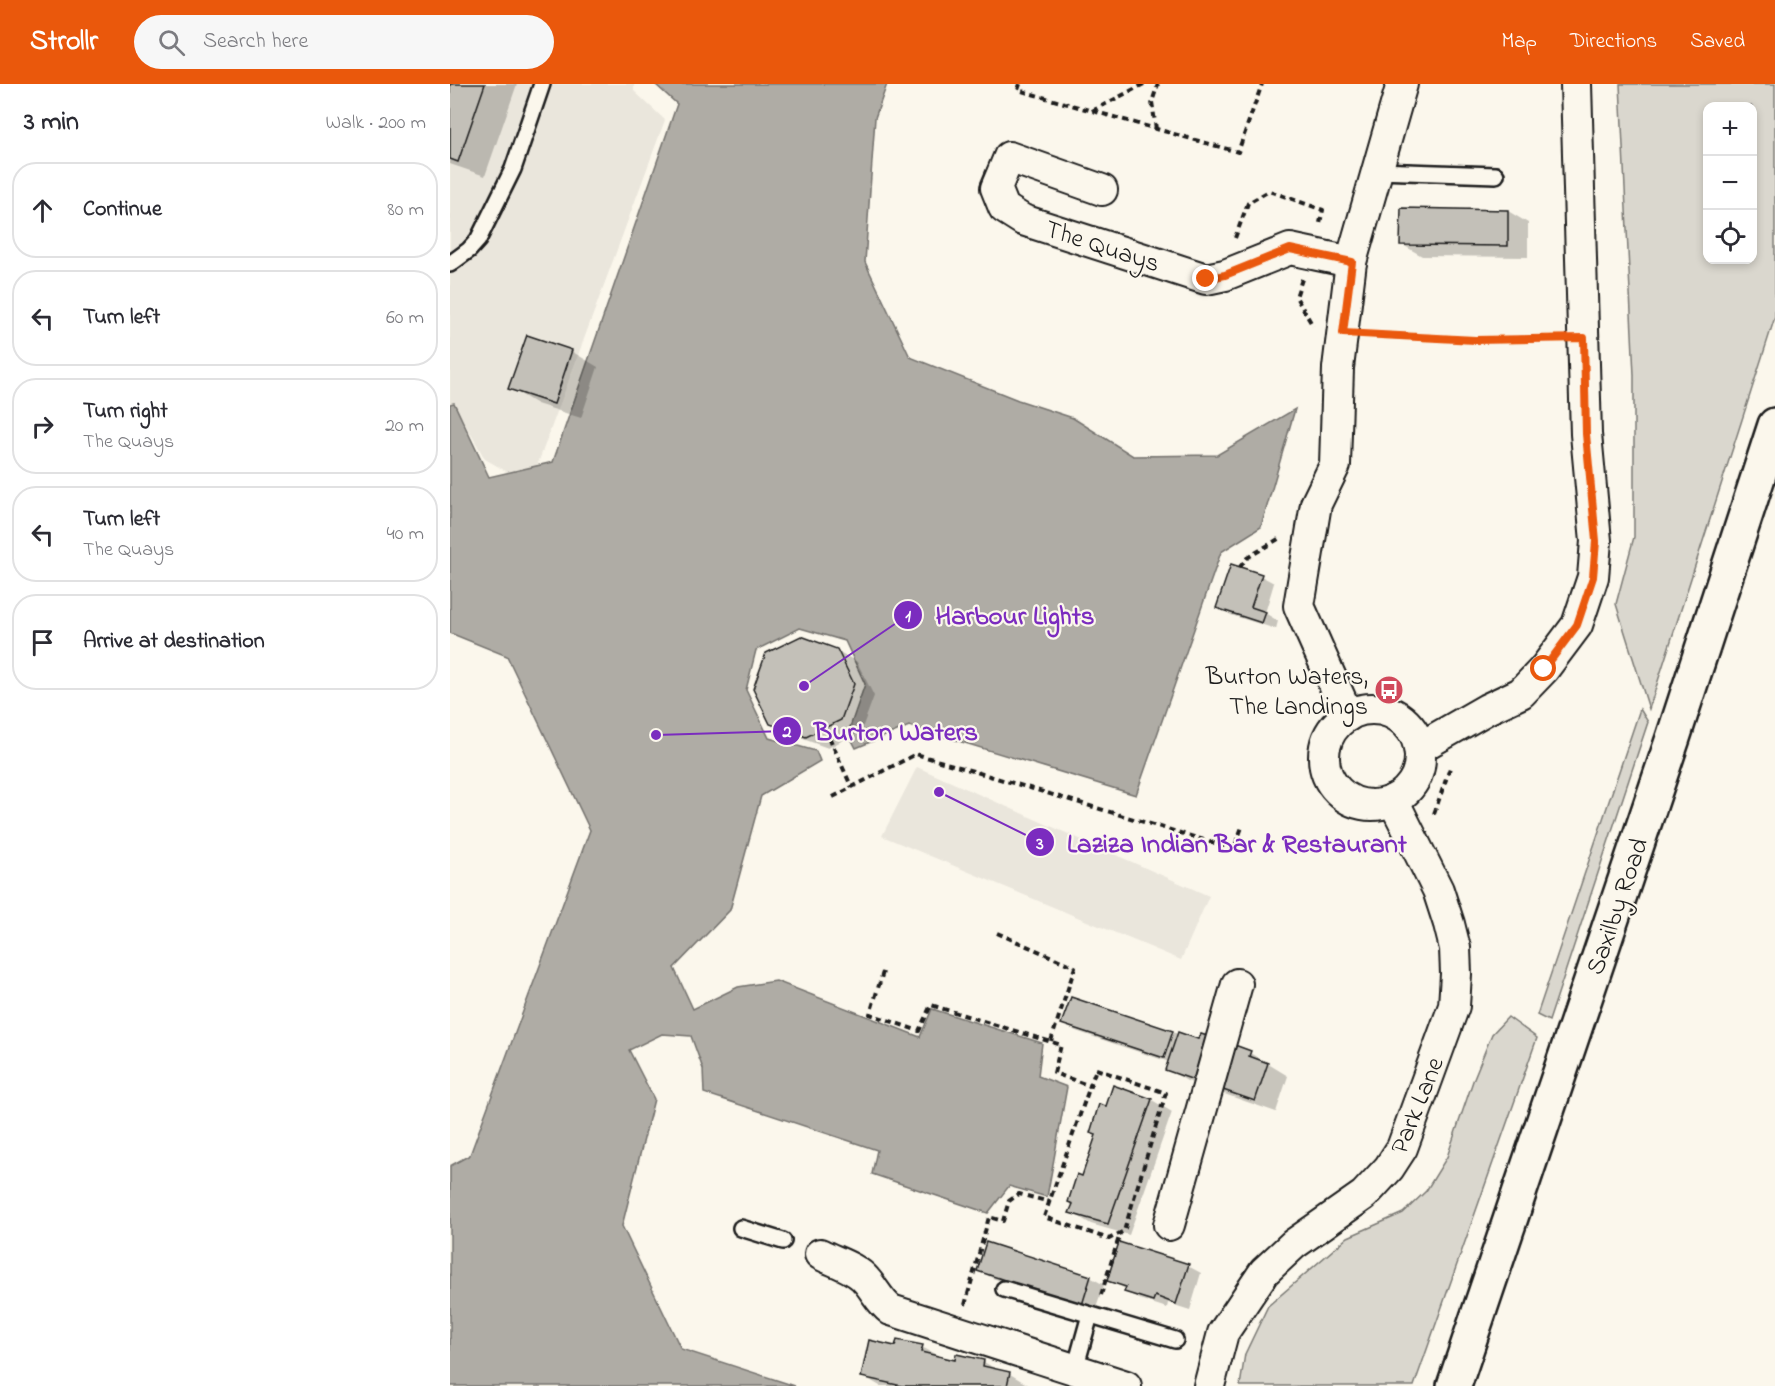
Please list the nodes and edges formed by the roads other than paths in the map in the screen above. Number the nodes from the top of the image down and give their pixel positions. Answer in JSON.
{"nodes":[{"id":1,"x":542,"y":84,"type":"edge"},
{"id":2,"x":1402,"y":84,"type":"edge"},
{"id":3,"x":1576,"y":84,"type":"edge"},
{"id":4,"x":1377,"y":171,"type":"junction"},
{"id":5,"x":1496,"y":175,"type":"dead end"},
{"id":6,"x":1102,"y":190,"type":"dead end"},
{"id":7,"x":1352,"y":262,"type":"junction"},
{"id":8,"x":450,"y":264,"type":"edge"},
{"id":9,"x":1775,"y":425,"type":"edge"},
{"id":10,"x":1348,"y":716,"type":"junction"},
{"id":11,"x":1419,"y":748,"type":"junction"},
{"id":12,"x":1393,"y":800,"type":"junction"},
{"id":13,"x":1237,"y":984,"type":"dead end"},
{"id":14,"x":1169,"y":1225,"type":"dead end"},
{"id":15,"x":741,"y":1228,"type":"dead end"},
{"id":16,"x":783,"y":1241,"type":"dead end"},
{"id":17,"x":814,"y":1252,"type":"dead end"},
{"id":18,"x":1004,"y":1289,"type":"dead end"},
{"id":19,"x":1092,"y":1316,"type":"junction"},
{"id":20,"x":1175,"y":1341,"type":"dead end"},
{"id":21,"x":1075,"y":1369,"type":"junction"},
{"id":22,"x":1126,"y":1386,"type":"edge"},
{"id":23,"x":1209,"y":1386,"type":"edge"},
{"id":24,"x":1454,"y":1386,"type":"edge"}],
"edges":[{"from":1,"to":8,"type":"lane"},
{"from":2,"to":4,"type":"street"},
{"from":3,"to":11,"type":"street"},
{"from":4,"to":5,"type":"lane"},
{"from":4,"to":7,"type":"street"},
{"from":6,"to":7,"type":"street","name":"The Quays"},
{"from":7,"to":10,"type":"street"},
{"from":9,"to":24,"type":"highway","name":"Saxilby Road"},
{"from":10,"to":11,"type":"street"},
{"from":10,"to":12,"type":"street"},
{"from":11,"to":12,"type":"street"},
{"from":12,"to":23,"type":"street","name":"Park Lane"},
{"from":13,"to":14,"type":"street"},
{"from":15,"to":16,"type":"lane"},
{"from":17,"to":21,"type":"street"},
{"from":18,"to":19,"type":"lane"},
{"from":19,"to":20,"type":"lane"},
{"from":19,"to":21,"type":"lane"},
{"from":21,"to":22,"type":"street"}]}
